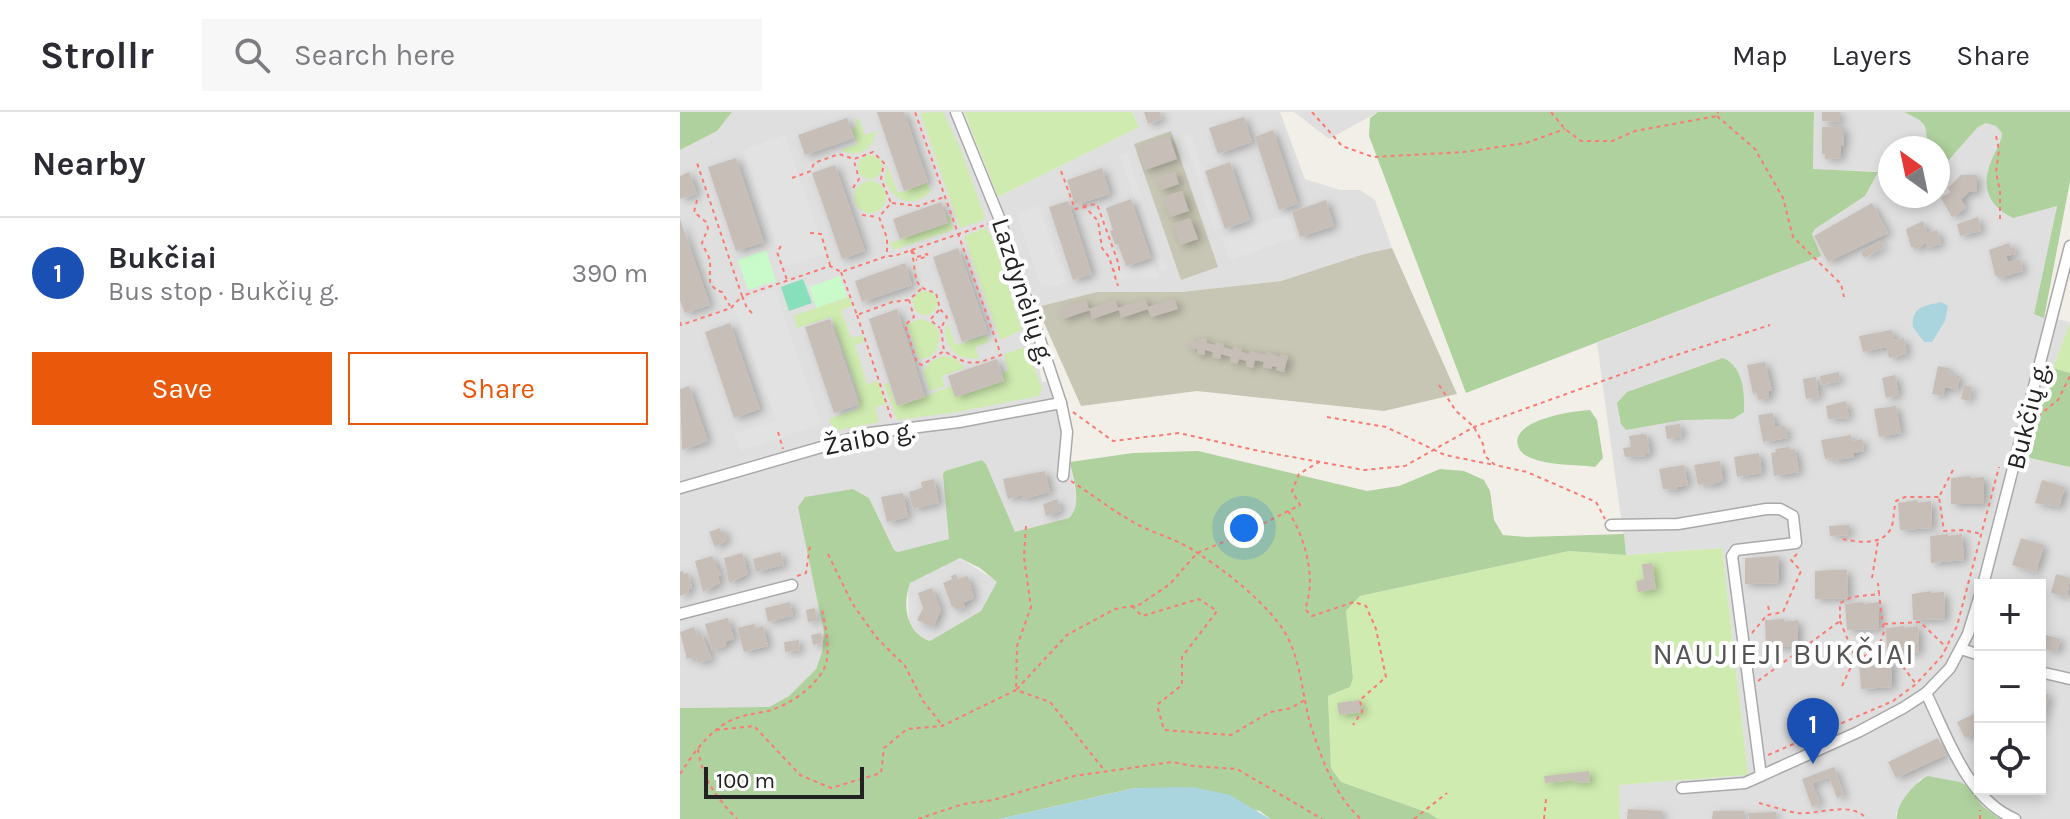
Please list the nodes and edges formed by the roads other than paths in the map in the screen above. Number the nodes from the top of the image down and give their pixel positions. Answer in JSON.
{"nodes":[{"id":1,"x":956,"y":112,"type":"edge"},
{"id":2,"x":2070,"y":246,"type":"edge"},
{"id":3,"x":1061,"y":403,"type":"junction"},
{"id":4,"x":1063,"y":476,"type":"road end"},
{"id":5,"x":680,"y":488,"type":"edge"},
{"id":6,"x":1611,"y":525,"type":"road end"},
{"id":7,"x":1985,"y":579,"type":"edge"},
{"id":8,"x":792,"y":585,"type":"road end"},
{"id":9,"x":1974,"y":612,"type":"edge"},
{"id":10,"x":680,"y":614,"type":"edge"},
{"id":11,"x":1961,"y":649,"type":"junction"},
{"id":12,"x":1974,"y":653,"type":"edge"},
{"id":13,"x":2046,"y":673,"type":"edge"},
{"id":14,"x":2070,"y":679,"type":"edge"},
{"id":15,"x":1926,"y":693,"type":"junction"},
{"id":16,"x":1761,"y":776,"type":"junction"},
{"id":17,"x":1682,"y":788,"type":"dead end"},
{"id":18,"x":2015,"y":819,"type":"edge"}],
"edges":[{"from":1,"to":3,"type":"street","name":"Lazdynėlių g."},
{"from":2,"to":7,"type":"street","name":"Bukčių g."},
{"from":3,"to":4,"type":"street","name":"Lazdynėlių g."},
{"from":3,"to":5,"type":"street","name":"Žaibo g."},
{"from":6,"to":16,"type":"street"},
{"from":8,"to":10,"type":"street"},
{"from":9,"to":11,"type":"street"},
{"from":11,"to":12,"type":"street"},
{"from":11,"to":15,"type":"street"},
{"from":13,"to":14,"type":"street"},
{"from":15,"to":16,"type":"street"},
{"from":15,"to":18,"type":"street"},
{"from":16,"to":17,"type":"street"}]}
